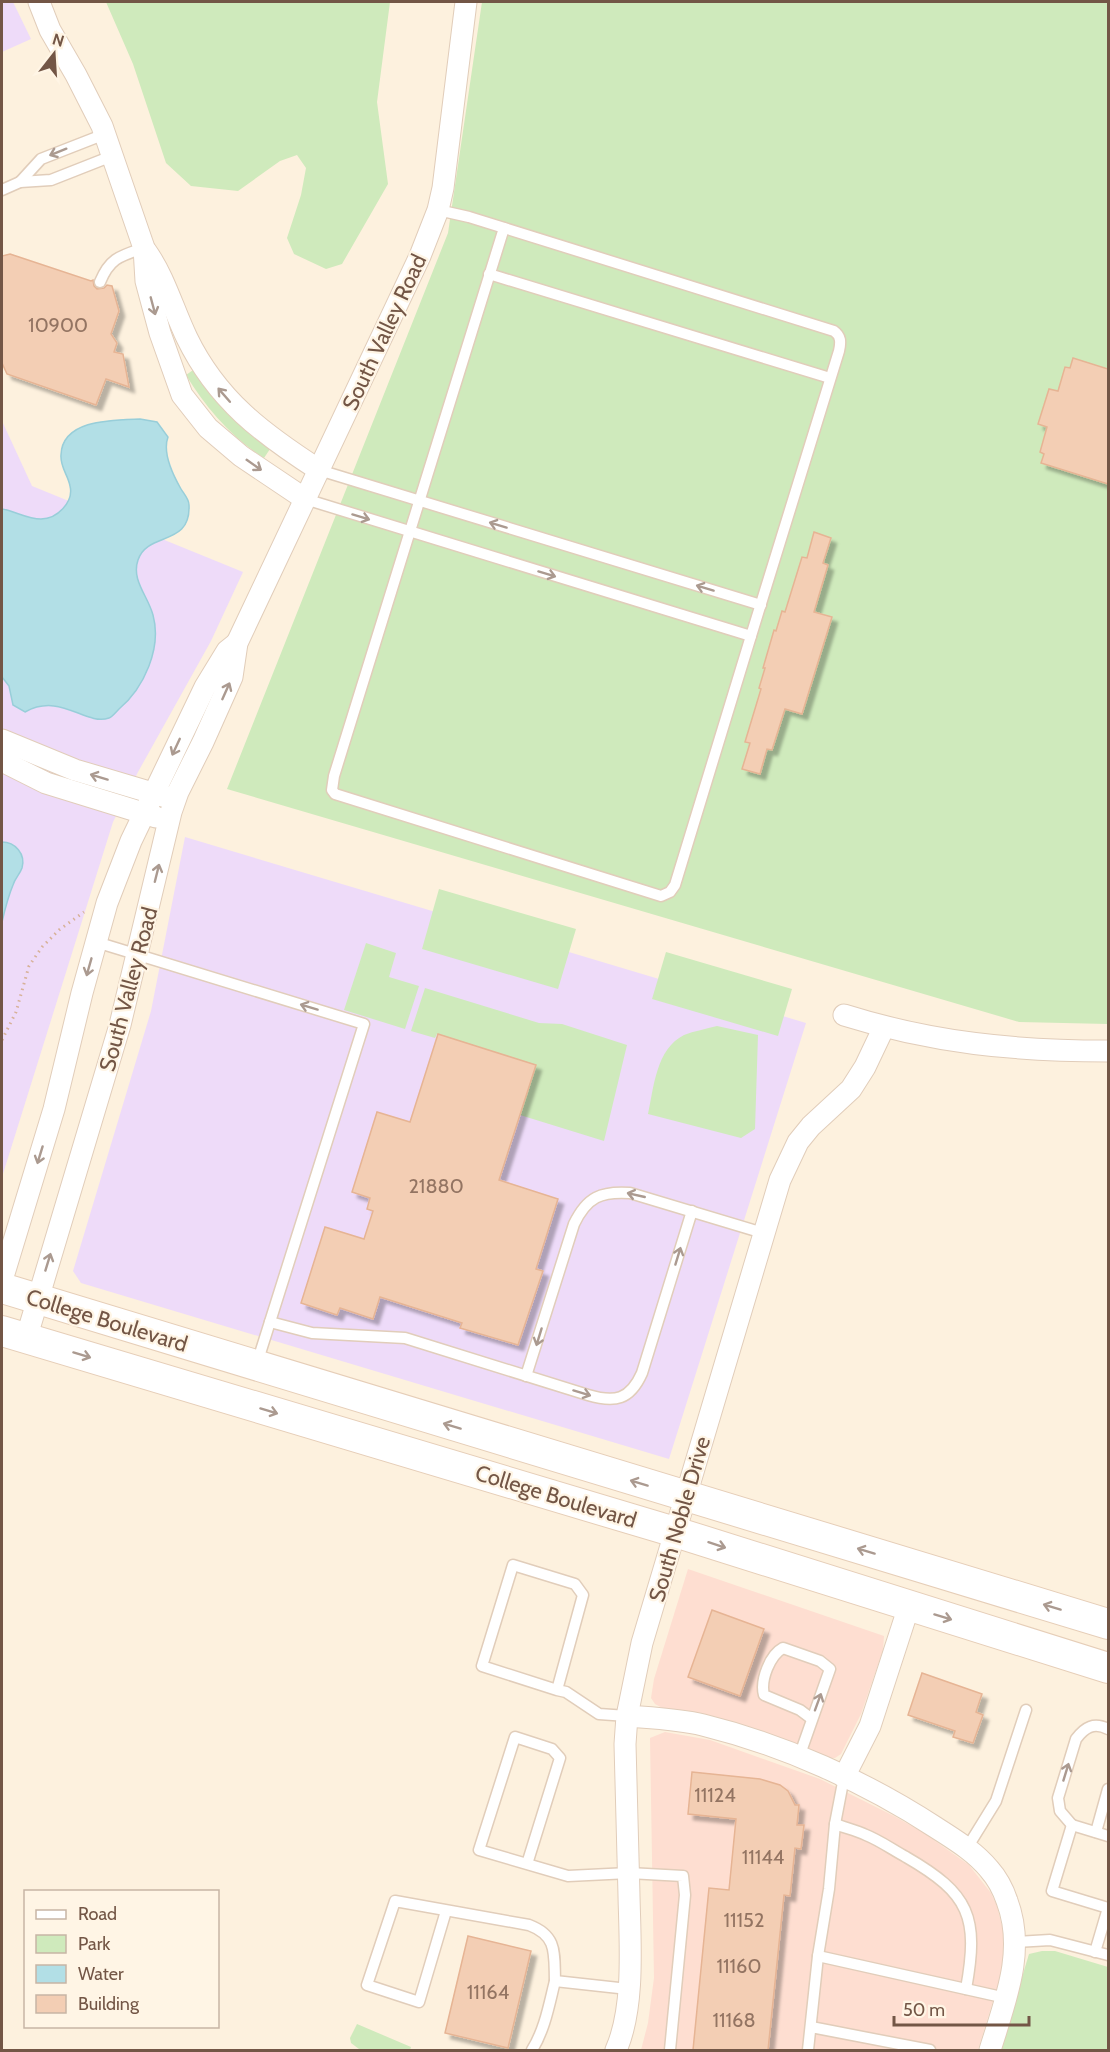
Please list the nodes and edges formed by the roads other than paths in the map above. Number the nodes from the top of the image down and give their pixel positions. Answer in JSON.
{"nodes":[{"id":1,"x":39,"y":2,"type":"edge"},
{"id":2,"x":466,"y":2,"type":"edge"},
{"id":3,"x":105,"y":134,"type":"junction"},
{"id":4,"x":112,"y":156,"type":"junction"},
{"id":5,"x":20,"y":182,"type":"junction"},
{"id":6,"x":2,"y":190,"type":"edge"},
{"id":7,"x":438,"y":210,"type":"junction"},
{"id":8,"x":504,"y":228,"type":"junction"},
{"id":9,"x":144,"y":248,"type":"junction"},
{"id":10,"x":489,"y":274,"type":"junction"},
{"id":11,"x":100,"y":282,"type":"dead end"},
{"id":12,"x":830,"y":378,"type":"junction"},
{"id":13,"x":319,"y":470,"type":"junction"},
{"id":14,"x":305,"y":499,"type":"junction"},
{"id":15,"x":418,"y":501,"type":"junction"},
{"id":16,"x":409,"y":531,"type":"junction"},
{"id":17,"x":761,"y":605,"type":"junction"},
{"id":18,"x":751,"y":636,"type":"junction"},
{"id":19,"x":237,"y":643,"type":"junction"},
{"id":20,"x":2,"y":740,"type":"edge"},
{"id":21,"x":2,"y":761,"type":"edge"},
{"id":22,"x":154,"y":793,"type":"junction"},
{"id":23,"x":175,"y":800,"type":"junction"},
{"id":24,"x":145,"y":813,"type":"junction"},
{"id":25,"x":169,"y":822,"type":"junction"},
{"id":26,"x":96,"y":942,"type":"junction"},
{"id":27,"x":138,"y":954,"type":"junction"},
{"id":28,"x":844,"y":1015,"type":"dead end"},
{"id":29,"x":884,"y":1028,"type":"junction"},
{"id":30,"x":1108,"y":1051,"type":"edge"},
{"id":31,"x":692,"y":1211,"type":"junction"},
{"id":32,"x":763,"y":1233,"type":"junction"},
{"id":33,"x":2,"y":1280,"type":"edge"},
{"id":34,"x":2,"y":1288,"type":"edge"},
{"id":35,"x":37,"y":1299,"type":"junction"},
{"id":36,"x":270,"y":1322,"type":"junction"},
{"id":37,"x":14,"y":1335,"type":"edge"},
{"id":38,"x":256,"y":1366,"type":"junction"},
{"id":39,"x":526,"y":1376,"type":"junction"},
{"id":40,"x":686,"y":1497,"type":"junction"},
{"id":41,"x":675,"y":1532,"type":"junction"},
{"id":42,"x":909,"y":1606,"type":"junction"},
{"id":43,"x":1108,"y":1624,"type":"edge"},
{"id":44,"x":1108,"y":1668,"type":"edge"},
{"id":45,"x":557,"y":1690,"type":"junction"},
{"id":46,"x":1026,"y":1710,"type":"dead end"},
{"id":47,"x":627,"y":1716,"type":"junction"},
{"id":48,"x":812,"y":1719,"type":"junction"},
{"id":49,"x":1108,"y":1729,"type":"edge"},
{"id":50,"x":799,"y":1757,"type":"junction"},
{"id":51,"x":844,"y":1777,"type":"junction"},
{"id":52,"x":1108,"y":1789,"type":"edge"},
{"id":53,"x":835,"y":1824,"type":"junction"},
{"id":54,"x":1072,"y":1825,"type":"junction"},
{"id":55,"x":1096,"y":1832,"type":"junction"},
{"id":56,"x":1108,"y":1836,"type":"edge"},
{"id":57,"x":967,"y":1848,"type":"junction"},
{"id":58,"x":527,"y":1863,"type":"junction"},
{"id":59,"x":629,"y":1873,"type":"junction"},
{"id":60,"x":1108,"y":1907,"type":"edge"},
{"id":61,"x":446,"y":1911,"type":"junction"},
{"id":62,"x":1016,"y":1942,"type":"junction"},
{"id":63,"x":1095,"y":1952,"type":"junction"},
{"id":64,"x":1108,"y":1955,"type":"edge"},
{"id":65,"x":818,"y":1956,"type":"junction"},
{"id":66,"x":555,"y":1981,"type":"junction"},
{"id":67,"x":628,"y":1989,"type":"junction"},
{"id":68,"x":966,"y":1989,"type":"junction"},
{"id":69,"x":1006,"y":1998,"type":"junction"},
{"id":70,"x":811,"y":2027,"type":"junction"},
{"id":71,"x":532,"y":2050,"type":"edge"},
{"id":72,"x":616,"y":2050,"type":"edge"},
{"id":73,"x":670,"y":2050,"type":"edge"},
{"id":74,"x":808,"y":2050,"type":"edge"},
{"id":75,"x":930,"y":2050,"type":"edge"},
{"id":76,"x":990,"y":2050,"type":"edge"}],
"edges":[{"from":1,"to":3,"type":"street"},
{"from":2,"to":7,"type":"street","name":"South Valley Road"},
{"from":3,"to":4,"type":"street"},
{"from":3,"to":5,"type":"lane","one_way":true},
{"from":4,"to":5,"type":"lane"},
{"from":4,"to":9,"type":"street"},
{"from":5,"to":6,"type":"lane"},
{"from":7,"to":8,"type":"lane"},
{"from":7,"to":13,"type":"street","name":"South Valley Road"},
{"from":8,"to":10,"type":"lane"},
{"from":8,"to":12,"type":"lane"},
{"from":9,"to":11,"type":"lane"},
{"from":13,"to":9,"type":"street","one_way":true},
{"from":9,"to":14,"type":"street","one_way":true},
{"from":10,"to":12,"type":"lane"},
{"from":10,"to":15,"type":"lane"},
{"from":12,"to":17,"type":"lane"},
{"from":13,"to":14,"type":"street","name":"South Valley Road"},
{"from":13,"to":15,"type":"lane"},
{"from":14,"to":16,"type":"lane","one_way":true},
{"from":14,"to":19,"type":"street","name":"South Valley Road"},
{"from":15,"to":16,"type":"lane"},
{"from":17,"to":15,"type":"lane","one_way":true},
{"from":16,"to":18,"type":"lane","one_way":true},
{"from":16,"to":18,"type":"lane"},
{"from":17,"to":18,"type":"lane"},
{"from":19,"to":22,"type":"street","name":"South Valley Road","one_way":true},
{"from":23,"to":19,"type":"street","name":"South Valley Road","one_way":true},
{"from":22,"to":20,"type":"street","one_way":true},
{"from":21,"to":24,"type":"street"},
{"from":22,"to":23,"type":"street"},
{"from":22,"to":24,"type":"street","name":"South Valley Road"},
{"from":23,"to":25,"type":"street","name":"South Valley Road"},
{"from":24,"to":25,"type":"street"},
{"from":24,"to":26,"type":"street","name":"South Valley Road"},
{"from":27,"to":25,"type":"street","name":"South Valley Road","one_way":true},
{"from":26,"to":27,"type":"lane"},
{"from":26,"to":33,"type":"street","name":"South Valley Road","one_way":true},
{"from":35,"to":27,"type":"street","name":"South Valley Road","one_way":true},
{"from":36,"to":27,"type":"lane","one_way":true},
{"from":28,"to":29,"type":"street"},
{"from":29,"to":30,"type":"street"},
{"from":29,"to":32,"type":"street","name":"South Noble Drive"},
{"from":31,"to":32,"type":"lane"},
{"from":31,"to":39,"type":"lane","one_way":true},
{"from":39,"to":31,"type":"lane","one_way":true},
{"from":32,"to":40,"type":"street","name":"South Noble Drive"},
{"from":34,"to":35,"type":"main road","name":"College Boulevard"},
{"from":35,"to":37,"type":"street","name":"South Valley Road"},
{"from":35,"to":38,"type":"main road","name":"College Boulevard"},
{"from":36,"to":38,"type":"lane"},
{"from":36,"to":39,"type":"lane"},
{"from":37,"to":41,"type":"main road","name":"College Boulevard","one_way":true},
{"from":40,"to":38,"type":"main road","name":"College Boulevard","one_way":true},
{"from":40,"to":41,"type":"street","name":"South Noble Drive"},
{"from":43,"to":40,"type":"main road","name":"College Boulevard","one_way":true},
{"from":41,"to":42,"type":"main road","name":"College Boulevard","one_way":true},
{"from":41,"to":47,"type":"street","name":"South Noble Drive"},
{"from":42,"to":44,"type":"main road","name":"College Boulevard","one_way":true},
{"from":42,"to":51,"type":"street"},
{"from":45,"to":45,"type":"lane"},
{"from":45,"to":47,"type":"lane"},
{"from":46,"to":57,"type":"lane"},
{"from":47,"to":50,"type":"street"},
{"from":47,"to":59,"type":"street","name":"South Noble Drive"},
{"from":48,"to":48,"type":"lane","one_way":true},
{"from":48,"to":50,"type":"lane"},
{"from":54,"to":49,"type":"lane","one_way":true},
{"from":50,"to":51,"type":"street"},
{"from":51,"to":53,"type":"lane"},
{"from":51,"to":57,"type":"street"},
{"from":52,"to":55,"type":"lane"},
{"from":53,"to":65,"type":"lane"},
{"from":53,"to":68,"type":"lane"},
{"from":54,"to":55,"type":"lane"},
{"from":54,"to":60,"type":"lane"},
{"from":55,"to":56,"type":"lane"},
{"from":57,"to":62,"type":"street"},
{"from":58,"to":58,"type":"lane"},
{"from":58,"to":59,"type":"lane"},
{"from":59,"to":67,"type":"street","name":"South Noble Drive"},
{"from":59,"to":73,"type":"lane"},
{"from":60,"to":63,"type":"lane"},
{"from":61,"to":61,"type":"lane"},
{"from":61,"to":66,"type":"lane"},
{"from":62,"to":63,"type":"lane"},
{"from":62,"to":69,"type":"street"},
{"from":63,"to":64,"type":"lane"},
{"from":65,"to":68,"type":"lane"},
{"from":65,"to":70,"type":"lane"},
{"from":66,"to":67,"type":"lane"},
{"from":66,"to":71,"type":"lane"},
{"from":67,"to":72,"type":"street","name":"South Noble Drive"},
{"from":68,"to":69,"type":"lane"},
{"from":69,"to":76,"type":"street"},
{"from":70,"to":74,"type":"lane"},
{"from":70,"to":75,"type":"lane"}]}
